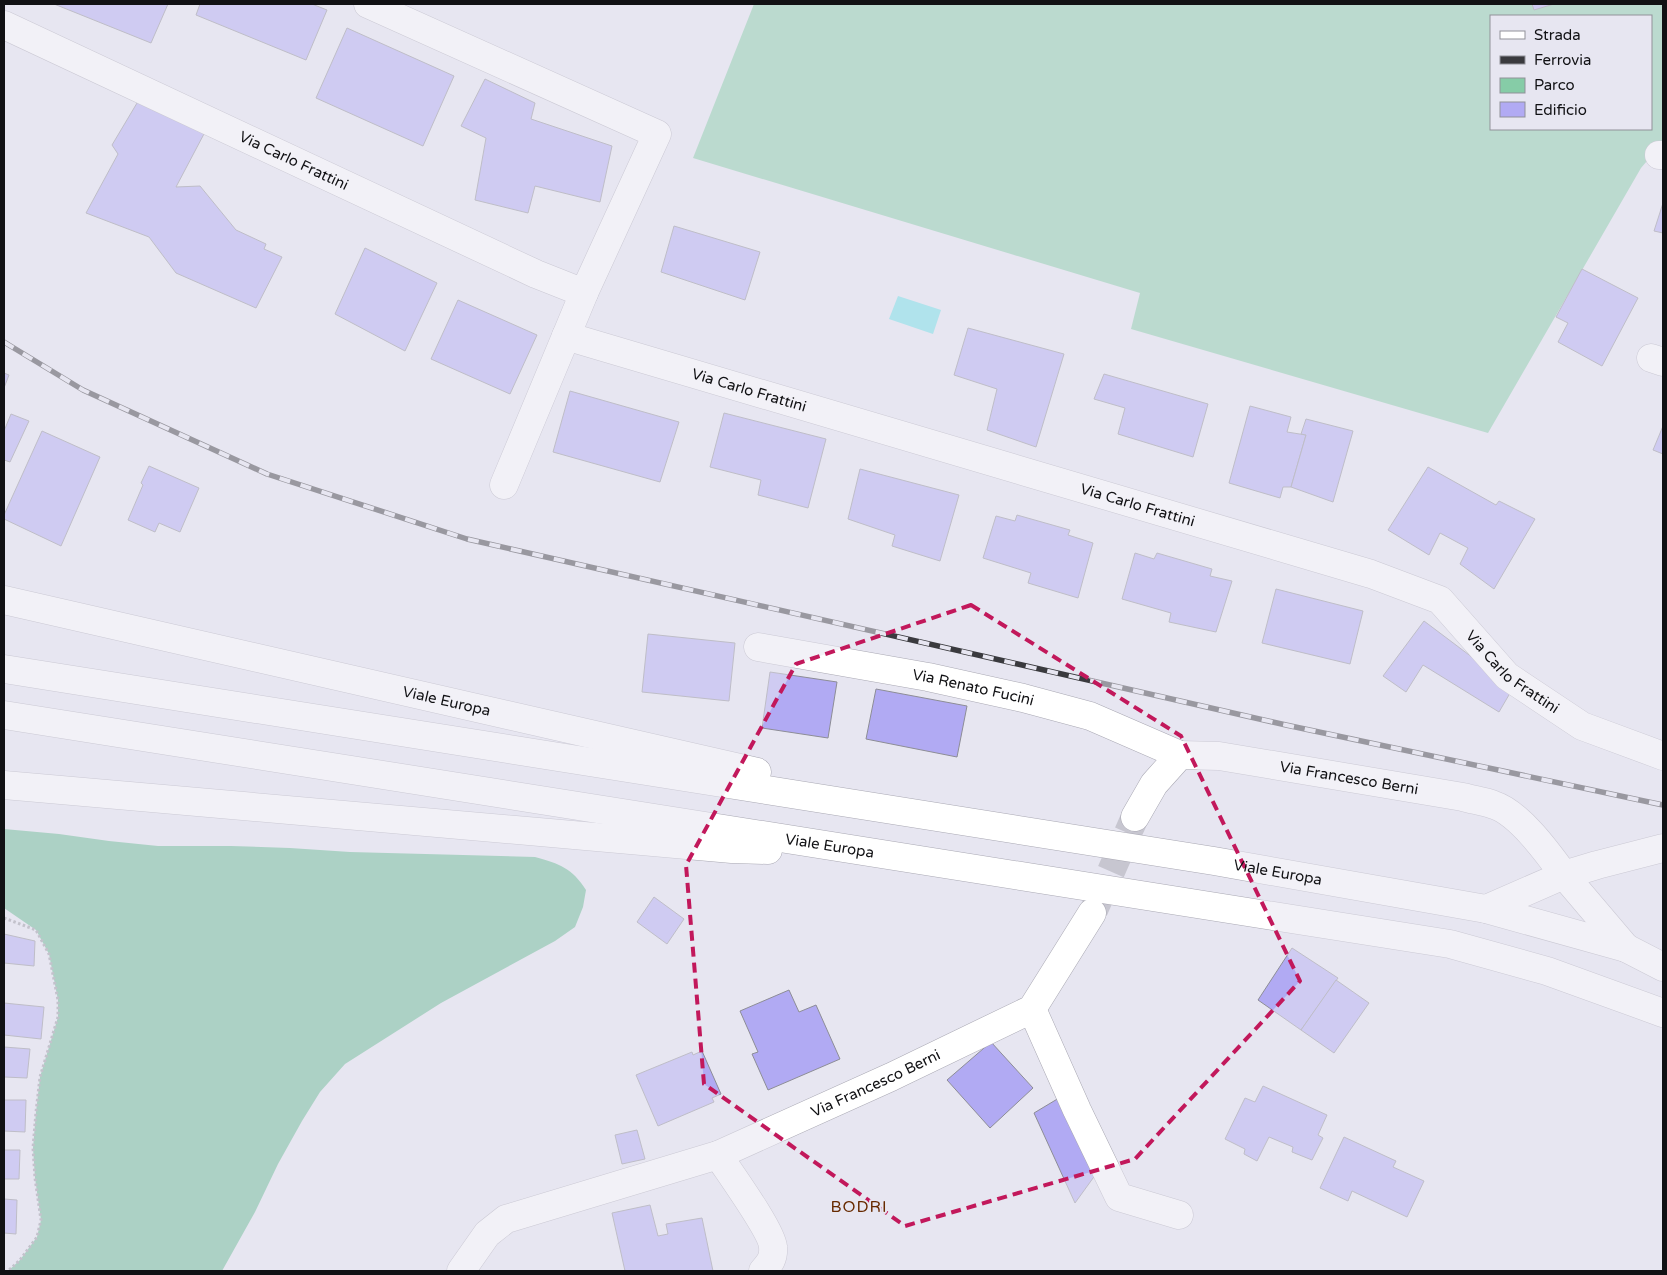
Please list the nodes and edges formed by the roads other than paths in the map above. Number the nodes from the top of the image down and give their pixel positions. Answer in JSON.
{"nodes":[{"id":1,"x":368,"y":4,"type":"edge"},
{"id":2,"x":4,"y":25,"type":"edge"},
{"id":3,"x":584,"y":293,"type":"junction"},
{"id":4,"x":566,"y":336,"type":"junction"},
{"id":5,"x":504,"y":485,"type":"dead end"},
{"id":6,"x":4,"y":600,"type":"edge"},
{"id":7,"x":758,"y":647,"type":"dead end"},
{"id":8,"x":4,"y":669,"type":"edge"},
{"id":9,"x":4,"y":715,"type":"edge"},
{"id":10,"x":1180,"y":755,"type":"junction"},
{"id":11,"x":1663,"y":756,"type":"edge"},
{"id":12,"x":4,"y":785,"type":"edge"},
{"id":13,"x":886,"y":809,"type":"junction"},
{"id":14,"x":1135,"y":817,"type":"tunnel mouth"},
{"id":15,"x":1663,"y":848,"type":"edge"},
{"id":16,"x":886,"y":854,"type":"junction"},
{"id":17,"x":1564,"y":875,"type":"junction"},
{"id":18,"x":1486,"y":909,"type":"junction"},
{"id":19,"x":1092,"y":913,"type":"tunnel mouth"},
{"id":20,"x":1626,"y":948,"type":"junction"},
{"id":21,"x":1663,"y":967,"type":"edge"},
{"id":22,"x":1032,"y":1009,"type":"junction"},
{"id":23,"x":1663,"y":1013,"type":"edge"},
{"id":24,"x":718,"y":1155,"type":"junction"},
{"id":25,"x":1180,"y":1215,"type":"dead end"},
{"id":26,"x":461,"y":1271,"type":"edge"},
{"id":27,"x":763,"y":1271,"type":"edge"}],
"edges":[{"from":1,"to":3,"type":"street"},
{"from":2,"to":3,"type":"street","name":"Via Carlo Frattini"},
{"from":3,"to":4,"type":"street"},
{"from":4,"to":5,"type":"street"},
{"from":4,"to":11,"type":"street","name":"Via Carlo Frattini"},
{"from":6,"to":13,"type":"street","name":"Viale Europa"},
{"from":7,"to":10,"type":"street","name":"Via Renato Fucini"},
{"from":8,"to":13,"type":"street","name":"Viale Europa"},
{"from":9,"to":16,"type":"street","name":"Viale Europa"},
{"from":10,"to":14,"type":"street"},
{"from":10,"to":17,"type":"street","name":"Via Francesco Berni"},
{"from":12,"to":16,"type":"street","name":"Viale Europa"},
{"from":13,"to":18,"type":"street","name":"Viale Europa"},
{"from":15,"to":17,"type":"street"},
{"from":16,"to":23,"type":"street","name":"Viale Europa"},
{"from":17,"to":18,"type":"street"},
{"from":17,"to":20,"type":"street","name":"Via Francesco Berni"},
{"from":18,"to":20,"type":"street","name":"Viale Europa"},
{"from":19,"to":22,"type":"street"},
{"from":20,"to":21,"type":"street","name":"Viale Europa"},
{"from":22,"to":24,"type":"street","name":"Via Francesco Berni"},
{"from":22,"to":25,"type":"street"},
{"from":24,"to":26,"type":"street","name":"Via Francesco Berni"},
{"from":24,"to":27,"type":"street"}]}
